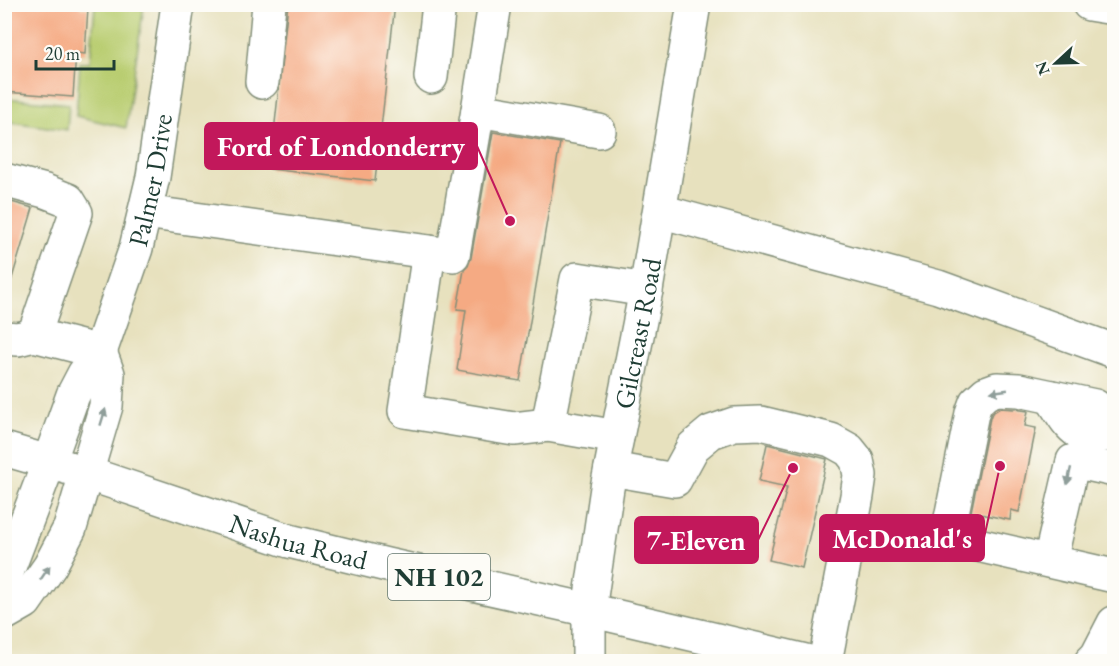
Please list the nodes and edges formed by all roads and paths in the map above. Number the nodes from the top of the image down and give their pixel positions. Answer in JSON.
{"nodes":[{"id":1,"x":178,"y":4,"type":"edge"},
{"id":2,"x":268,"y":4,"type":"edge"},
{"id":3,"x":439,"y":4,"type":"edge"},
{"id":4,"x":495,"y":4,"type":"edge"},
{"id":5,"x":694,"y":4,"type":"edge"},
{"id":6,"x":1089,"y":4,"type":"edge"},
{"id":7,"x":1114,"y":8,"type":"edge"},
{"id":8,"x":431,"y":77,"type":"dead end"},
{"id":9,"x":262,"y":82,"type":"dead end"},
{"id":10,"x":478,"y":110,"type":"junction"},
{"id":11,"x":599,"y":131,"type":"dead end"},
{"id":12,"x":4,"y":180,"type":"edge"},
{"id":13,"x":660,"y":211,"type":"junction"},
{"id":14,"x":145,"y":212,"type":"junction"},
{"id":15,"x":429,"y":252,"type":"junction"},
{"id":16,"x":646,"y":290,"type":"junction"},
{"id":17,"x":19,"y":336,"type":"edge"},
{"id":18,"x":1114,"y":351,"type":"edge"},
{"id":19,"x":100,"y":352,"type":"junction"},
{"id":20,"x":1051,"y":397,"type":"junction"},
{"id":21,"x":1114,"y":419,"type":"edge"},
{"id":22,"x":548,"y":425,"type":"junction"},
{"id":23,"x":1114,"y":433,"type":"edge"},
{"id":24,"x":617,"y":437,"type":"junction"},
{"id":25,"x":4,"y":449,"type":"edge"},
{"id":26,"x":49,"y":462,"type":"junction"},
{"id":27,"x":611,"y":469,"type":"junction"},
{"id":28,"x":1114,"y":470,"type":"edge"},
{"id":29,"x":86,"y":473,"type":"junction"},
{"id":30,"x":1050,"y":561,"type":"junction"},
{"id":31,"x":1114,"y":576,"type":"edge"},
{"id":32,"x":4,"y":580,"type":"edge"},
{"id":33,"x":590,"y":610,"type":"junction"},
{"id":34,"x":4,"y":614,"type":"edge"},
{"id":35,"x":1114,"y":623,"type":"edge"},
{"id":36,"x":589,"y":662,"type":"edge"},
{"id":37,"x":810,"y":662,"type":"edge"},
{"id":38,"x":825,"y":662,"type":"edge"},
{"id":39,"x":1091,"y":662,"type":"edge"}],
"edges":[{"from":1,"to":14,"type":"street","name":"Palmer Drive"},
{"from":2,"to":9,"type":"street"},
{"from":3,"to":8,"type":"street"},
{"from":4,"to":10,"type":"street"},
{"from":5,"to":13,"type":"street","name":"Gilcreast Road"},
{"from":6,"to":7,"type":"street"},
{"from":10,"to":11,"type":"street"},
{"from":10,"to":15,"type":"street"},
{"from":12,"to":17,"type":"street"},
{"from":13,"to":16,"type":"street","name":"Gilcreast Road"},
{"from":13,"to":18,"type":"street"},
{"from":14,"to":15,"type":"street"},
{"from":14,"to":19,"type":"street","name":"Palmer Drive"},
{"from":15,"to":22,"type":"street"},
{"from":16,"to":22,"type":"street"},
{"from":16,"to":24,"type":"street","name":"Gilcreast Road"},
{"from":17,"to":19,"type":"street"},
{"from":19,"to":26,"type":"street","name":"Palmer Drive"},
{"from":29,"to":19,"type":"street","one_way":true},
{"from":20,"to":21,"type":"street"},
{"from":20,"to":23,"type":"street"},
{"from":20,"to":30,"type":"street","one_way":true},
{"from":22,"to":24,"type":"street"},
{"from":24,"to":27,"type":"street","name":"Gilcreast Road"},
{"from":25,"to":26,"type":"street","name":"Nashua Road","number":"NH 102"},
{"from":26,"to":29,"type":"street","name":"Nashua Road","number":"NH 102"},
{"from":26,"to":32,"type":"street","name":"Palmer Drive"},
{"from":27,"to":33,"type":"street","name":"Gilcreast Road"},
{"from":27,"to":38,"type":"street"},
{"from":28,"to":30,"type":"street","one_way":true},
{"from":29,"to":33,"type":"street","name":"Nashua Road","number":"NH 102"},
{"from":34,"to":29,"type":"street","one_way":true},
{"from":30,"to":31,"type":"street"},
{"from":33,"to":36,"type":"street","name":"Gilcreast Road"},
{"from":33,"to":37,"type":"street","name":"Nashua Road","number":"NH 102"},
{"from":35,"to":39,"type":"street"}]}
